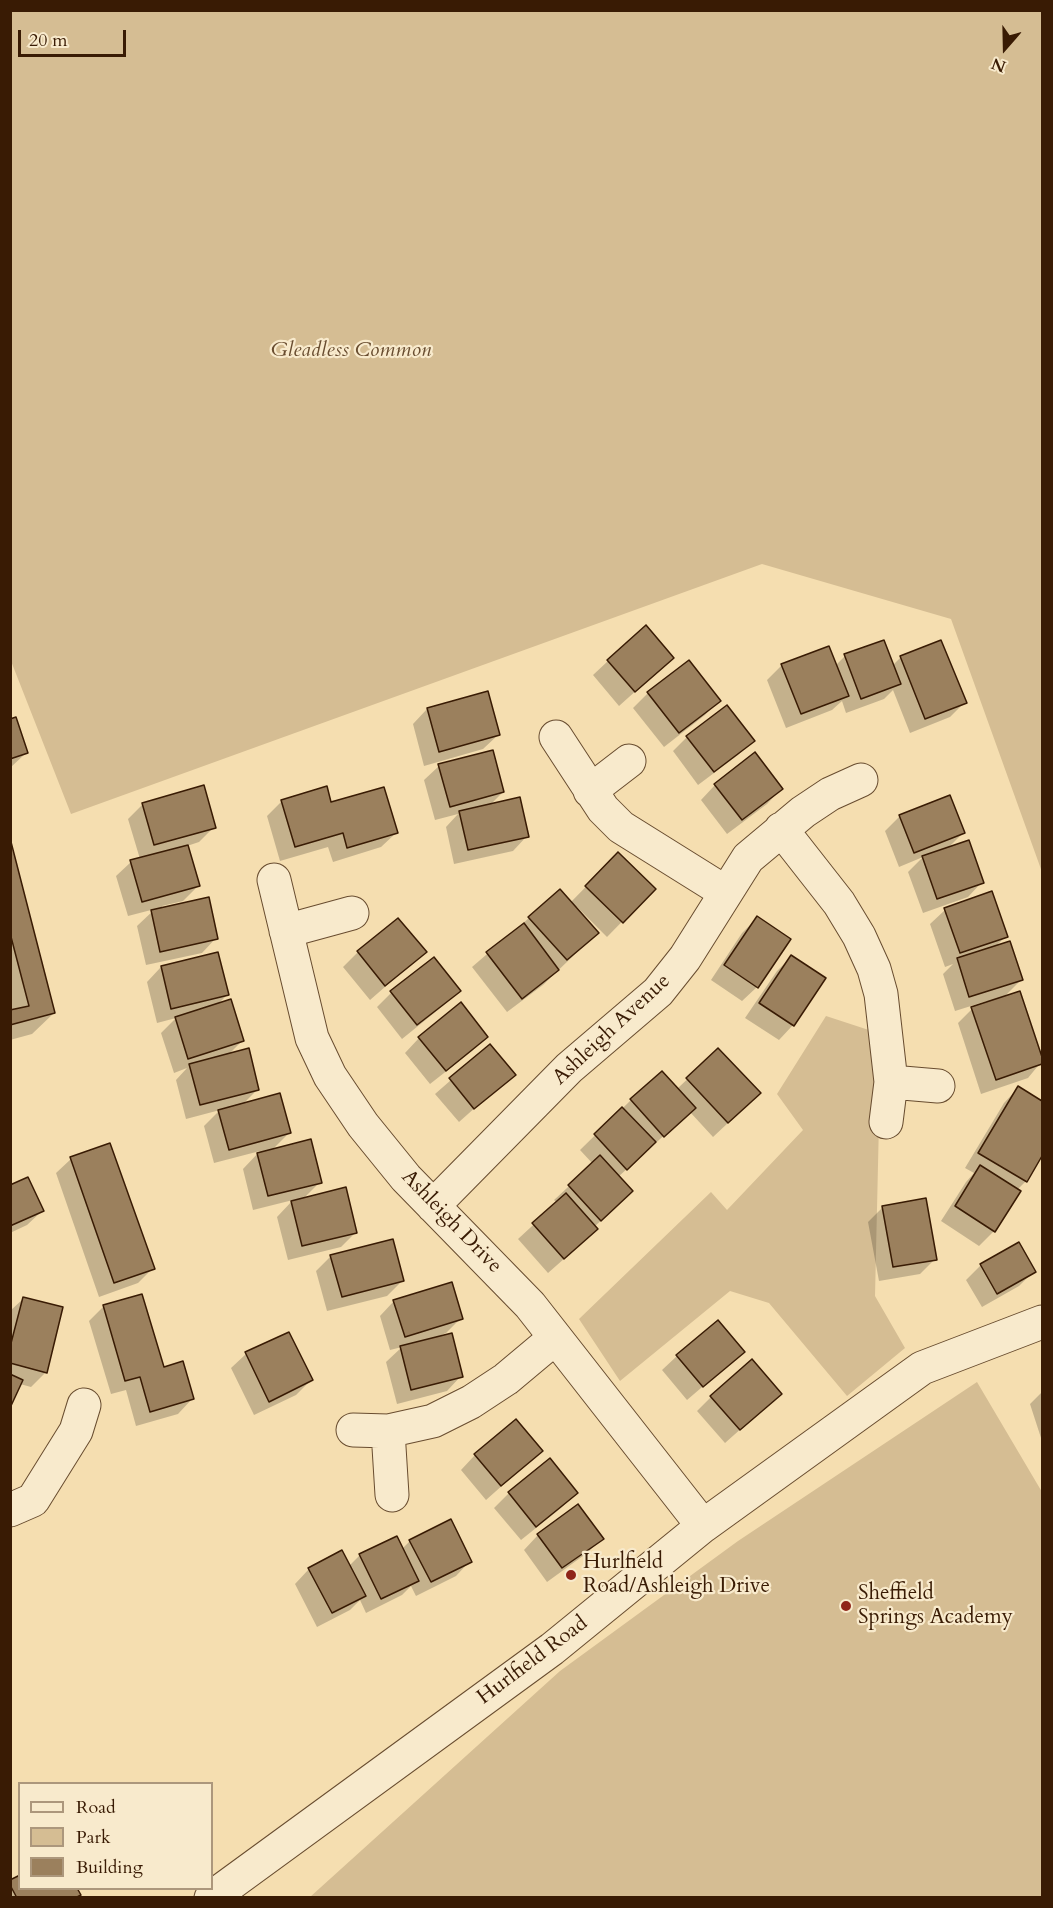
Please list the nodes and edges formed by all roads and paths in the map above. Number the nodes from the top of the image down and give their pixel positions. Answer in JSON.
{"nodes":[{"id":1,"x":556,"y":736,"type":"dead end"},
{"id":2,"x":629,"y":761,"type":"dead end"},
{"id":3,"x":861,"y":780,"type":"dead end"},
{"id":4,"x":590,"y":791,"type":"junction"},
{"id":5,"x":781,"y":829,"type":"junction"},
{"id":6,"x":274,"y":880,"type":"dead end"},
{"id":7,"x":725,"y":892,"type":"junction"},
{"id":8,"x":352,"y":913,"type":"dead end"},
{"id":9,"x":286,"y":931,"type":"junction"},
{"id":10,"x":891,"y":1082,"type":"junction"},
{"id":11,"x":938,"y":1086,"type":"dead end"},
{"id":12,"x":886,"y":1122,"type":"dead end"},
{"id":13,"x":433,"y":1206,"type":"junction"},
{"id":14,"x":1042,"y":1322,"type":"edge"},
{"id":15,"x":555,"y":1338,"type":"junction"},
{"id":16,"x":84,"y":1405,"type":"dead end"},
{"id":17,"x":353,"y":1430,"type":"dead end"},
{"id":18,"x":388,"y":1431,"type":"junction"},
{"id":19,"x":392,"y":1495,"type":"dead end"},
{"id":20,"x":10,"y":1510,"type":"edge"},
{"id":21,"x":703,"y":1526,"type":"junction"},
{"id":22,"x":210,"y":1898,"type":"edge"}],
"edges":[{"from":1,"to":4,"type":"street"},
{"from":2,"to":4,"type":"street"},
{"from":3,"to":5,"type":"street","name":"Ashleigh Avenue"},
{"from":4,"to":7,"type":"street"},
{"from":5,"to":7,"type":"street","name":"Ashleigh Avenue"},
{"from":5,"to":10,"type":"street"},
{"from":6,"to":9,"type":"street","name":"Ashleigh Drive"},
{"from":7,"to":13,"type":"street","name":"Ashleigh Avenue"},
{"from":8,"to":9,"type":"street"},
{"from":9,"to":13,"type":"street","name":"Ashleigh Drive"},
{"from":10,"to":11,"type":"street"},
{"from":10,"to":12,"type":"street"},
{"from":13,"to":15,"type":"street","name":"Ashleigh Drive"},
{"from":14,"to":21,"type":"street","name":"Hurlfield Road"},
{"from":15,"to":18,"type":"street"},
{"from":15,"to":21,"type":"street","name":"Ashleigh Drive"},
{"from":16,"to":20,"type":"street"},
{"from":17,"to":18,"type":"street"},
{"from":18,"to":19,"type":"street"},
{"from":21,"to":22,"type":"street","name":"Hurlfield Road"}]}
